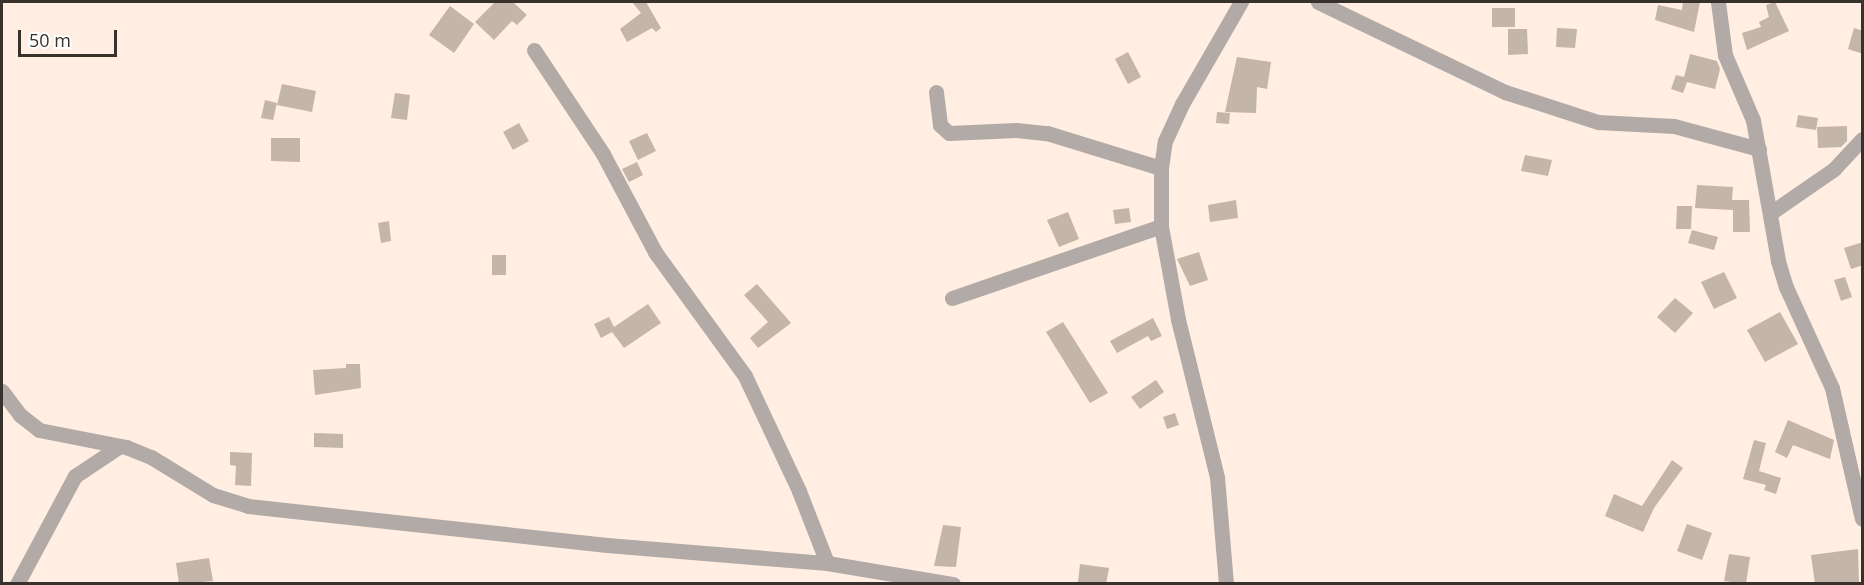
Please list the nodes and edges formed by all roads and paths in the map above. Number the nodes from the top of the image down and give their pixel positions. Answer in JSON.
{"nodes":[{"id":1,"x":1241,"y":2,"type":"edge"},
{"id":2,"x":1318,"y":2,"type":"edge"},
{"id":3,"x":1718,"y":2,"type":"edge"},
{"id":4,"x":534,"y":50,"type":"dead end"},
{"id":5,"x":936,"y":92,"type":"dead end"},
{"id":6,"x":1863,"y":139,"type":"edge"},
{"id":7,"x":1759,"y":149,"type":"junction"},
{"id":8,"x":1161,"y":168,"type":"junction"},
{"id":9,"x":1772,"y":212,"type":"junction"},
{"id":10,"x":1161,"y":226,"type":"junction"},
{"id":11,"x":952,"y":298,"type":"dead end"},
{"id":12,"x":2,"y":391,"type":"edge"},
{"id":13,"x":120,"y":446,"type":"junction"},
{"id":14,"x":1863,"y":519,"type":"edge"},
{"id":15,"x":827,"y":563,"type":"junction"},
{"id":16,"x":17,"y":584,"type":"edge"},
{"id":17,"x":953,"y":584,"type":"edge"},
{"id":18,"x":1226,"y":584,"type":"edge"}],
"edges":[{"from":1,"to":8,"type":"street"},
{"from":2,"to":7,"type":"street"},
{"from":3,"to":7,"type":"street"},
{"from":4,"to":15,"type":"street"},
{"from":5,"to":8,"type":"street"},
{"from":6,"to":9,"type":"street"},
{"from":7,"to":9,"type":"street"},
{"from":8,"to":10,"type":"street"},
{"from":9,"to":14,"type":"street"},
{"from":10,"to":11,"type":"street"},
{"from":10,"to":18,"type":"street"},
{"from":12,"to":13,"type":"street"},
{"from":13,"to":15,"type":"street"},
{"from":13,"to":16,"type":"street"},
{"from":15,"to":17,"type":"street"}]}
